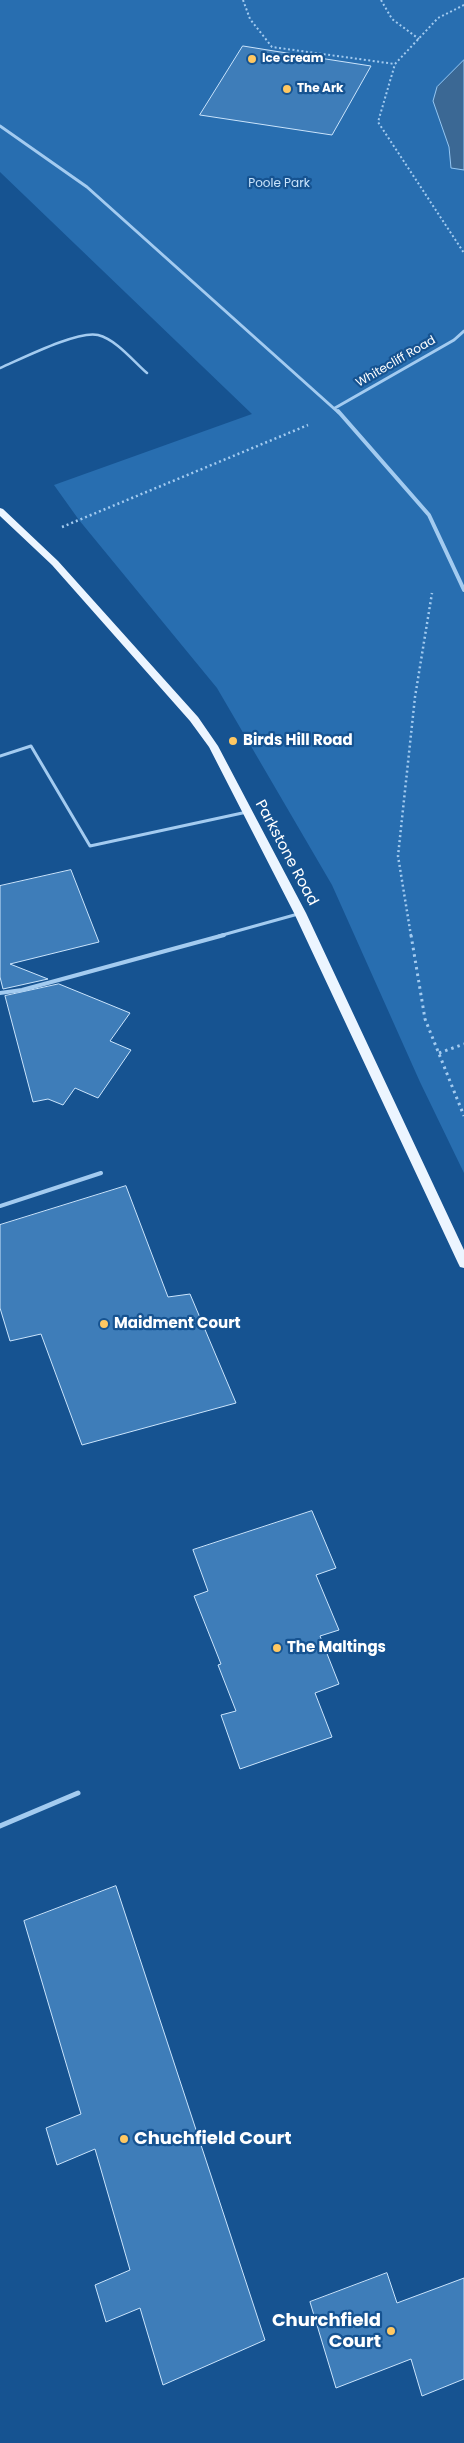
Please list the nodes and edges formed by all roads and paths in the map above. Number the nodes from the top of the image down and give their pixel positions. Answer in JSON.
{"nodes":[{"id":1,"x":243,"y":0,"type":"edge"},
{"id":2,"x":382,"y":0,"type":"edge"},
{"id":3,"x":464,"y":5,"type":"edge"},
{"id":4,"x":419,"y":39,"type":"junction"},
{"id":5,"x":394,"y":64,"type":"junction"},
{"id":6,"x":0,"y":126,"type":"edge"},
{"id":7,"x":464,"y":253,"type":"edge"},
{"id":8,"x":464,"y":331,"type":"edge"},
{"id":9,"x":0,"y":368,"type":"edge"},
{"id":10,"x":147,"y":373,"type":"dead end"},
{"id":11,"x":336,"y":408,"type":"junction"},
{"id":12,"x":0,"y":511,"type":"edge"},
{"id":13,"x":61,"y":527,"type":"dead end"},
{"id":14,"x":441,"y":541,"type":"junction"},
{"id":15,"x":464,"y":590,"type":"edge"},
{"id":16,"x":0,"y":756,"type":"edge"},
{"id":17,"x":247,"y":812,"type":"junction"},
{"id":18,"x":300,"y":913,"type":"junction"},
{"id":19,"x":0,"y":993,"type":"edge"},
{"id":20,"x":464,"y":1044,"type":"edge"},
{"id":21,"x":439,"y":1053,"type":"junction"},
{"id":22,"x":464,"y":1116,"type":"edge"},
{"id":23,"x":101,"y":1173,"type":"dead end"},
{"id":24,"x":0,"y":1206,"type":"edge"},
{"id":25,"x":464,"y":1263,"type":"edge"},
{"id":26,"x":78,"y":1793,"type":"dead end"},
{"id":27,"x":0,"y":1826,"type":"edge"}],
"edges":[{"from":1,"to":5,"type":"path"},
{"from":2,"to":4,"type":"path"},
{"from":3,"to":4,"type":"path"},
{"from":4,"to":5,"type":"path"},
{"from":5,"to":7,"type":"path"},
{"from":6,"to":11,"type":"street"},
{"from":8,"to":11,"type":"street","name":"Whitecliff Road"},
{"from":9,"to":10,"type":"lane"},
{"from":11,"to":13,"type":"path"},
{"from":11,"to":14,"type":"street"},
{"from":12,"to":17,"type":"main road","name":"Parkstone Road"},
{"from":14,"to":15,"type":"street"},
{"from":14,"to":21,"type":"path"},
{"from":16,"to":17,"type":"lane"},
{"from":17,"to":18,"type":"main road","name":"Parkstone Road"},
{"from":18,"to":19,"type":"lane"},
{"from":18,"to":25,"type":"main road","name":"Parkstone Road"},
{"from":20,"to":21,"type":"path"},
{"from":21,"to":22,"type":"path"},
{"from":23,"to":24,"type":"lane"},
{"from":26,"to":27,"type":"lane"}]}
